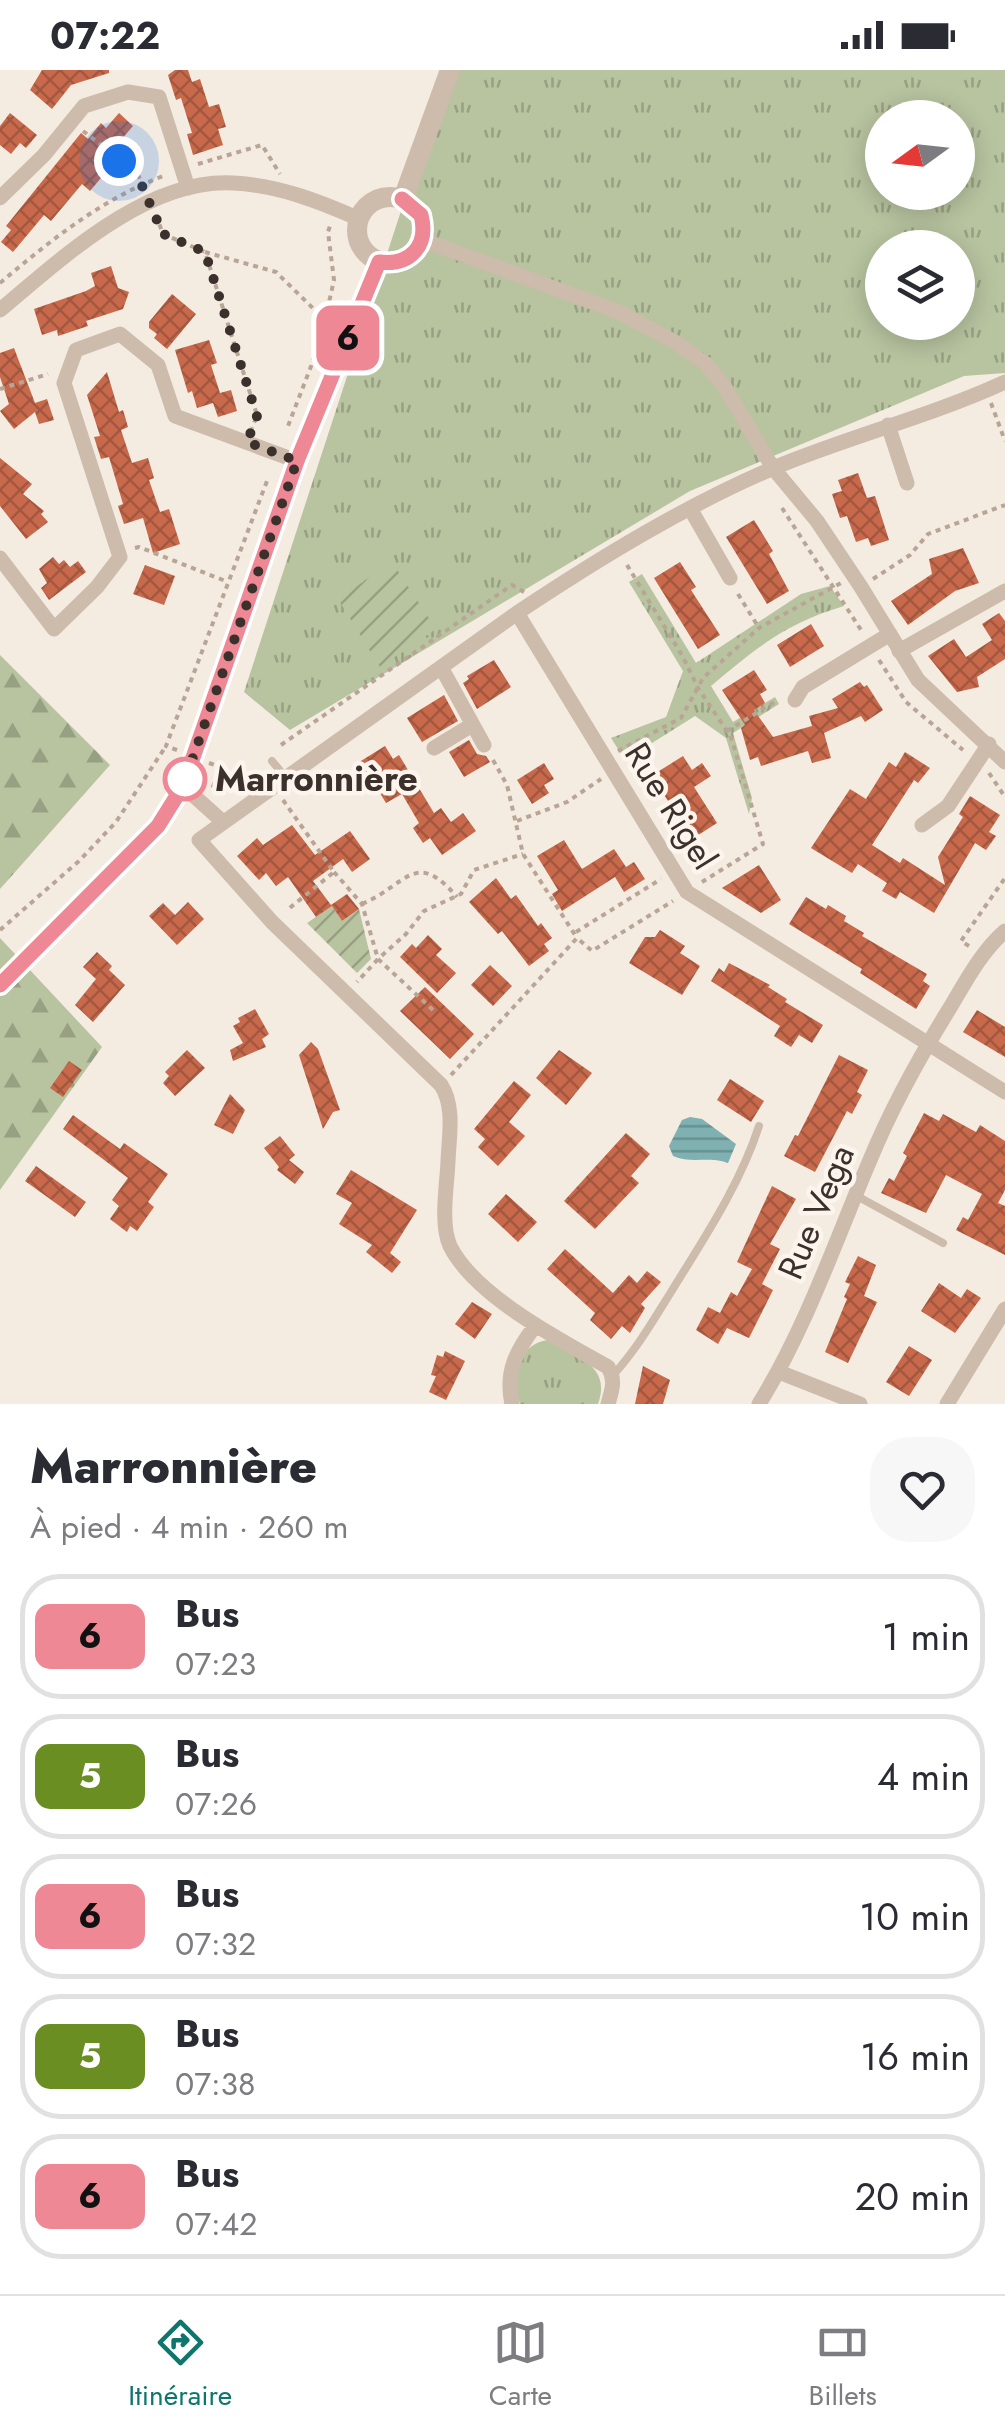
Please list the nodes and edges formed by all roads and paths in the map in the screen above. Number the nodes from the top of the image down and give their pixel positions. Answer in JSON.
{"nodes":[{"id":1,"x":450,"y":70,"type":"edge"},
{"id":2,"x":72,"y":121,"type":"junction"},
{"id":3,"x":182,"y":168,"type":"junction"},
{"id":4,"x":283,"y":178,"type":"dead end"},
{"id":5,"x":142,"y":184,"type":"junction"},
{"id":6,"x":188,"y":188,"type":"junction"},
{"id":7,"x":0,"y":198,"type":"edge"},
{"id":8,"x":402,"y":199,"type":"junction"},
{"id":9,"x":150,"y":202,"type":"junction"},
{"id":10,"x":335,"y":209,"type":"junction"},
{"id":11,"x":359,"y":219,"type":"junction"},
{"id":12,"x":423,"y":240,"type":"junction"},
{"id":13,"x":205,"y":252,"type":"junction"},
{"id":14,"x":379,"y":262,"type":"junction"},
{"id":15,"x":0,"y":282,"type":"edge"},
{"id":16,"x":0,"y":310,"type":"edge"},
{"id":17,"x":325,"y":320,"type":"junction"},
{"id":18,"x":66,"y":380,"type":"junction"},
{"id":19,"x":1005,"y":382,"type":"edge"},
{"id":20,"x":0,"y":389,"type":"edge"},
{"id":21,"x":986,"y":391,"type":"junction"},
{"id":22,"x":888,"y":424,"type":"junction"},
{"id":23,"x":1005,"y":441,"type":"edge"},
{"id":24,"x":247,"y":442,"type":"junction"},
{"id":25,"x":287,"y":458,"type":"junction"},
{"id":26,"x":773,"y":468,"type":"junction"},
{"id":27,"x":907,"y":483,"type":"dead end"},
{"id":28,"x":1005,"y":505,"type":"edge"},
{"id":29,"x":691,"y":510,"type":"junction"},
{"id":30,"x":618,"y":551,"type":"junction"},
{"id":31,"x":118,"y":554,"type":"junction"},
{"id":32,"x":0,"y":558,"type":"edge"},
{"id":33,"x":730,"y":578,"type":"joint"},
{"id":34,"x":229,"y":582,"type":"junction"},
{"id":35,"x":861,"y":587,"type":"junction"},
{"id":36,"x":251,"y":591,"type":"junction"},
{"id":37,"x":1005,"y":591,"type":"edge"},
{"id":38,"x":532,"y":603,"type":"junction"},
{"id":39,"x":517,"y":614,"type":"junction"},
{"id":40,"x":759,"y":628,"type":"junction"},
{"id":41,"x":890,"y":634,"type":"junction"},
{"id":42,"x":899,"y":651,"type":"junction"},
{"id":43,"x":441,"y":667,"type":"junction"},
{"id":44,"x":698,"y":688,"type":"junction"},
{"id":45,"x":794,"y":700,"type":"joint"},
{"id":46,"x":472,"y":725,"type":"junction"},
{"id":47,"x":727,"y":731,"type":"junction"},
{"id":48,"x":989,"y":744,"type":"junction"},
{"id":49,"x":280,"y":745,"type":"dead end"},
{"id":50,"x":166,"y":746,"type":"junction"},
{"id":51,"x":484,"y":746,"type":"joint"},
{"id":52,"x":434,"y":748,"type":"dead end"},
{"id":53,"x":193,"y":756,"type":"junction"},
{"id":54,"x":272,"y":761,"type":"dead end"},
{"id":55,"x":1005,"y":762,"type":"edge"},
{"id":56,"x":610,"y":765,"type":"junction"},
{"id":57,"x":280,"y":783,"type":"junction"},
{"id":58,"x":183,"y":786,"type":"junction"},
{"id":59,"x":205,"y":806,"type":"junction"},
{"id":60,"x":516,"y":821,"type":"junction"},
{"id":61,"x":223,"y":822,"type":"junction"},
{"id":62,"x":922,"y":826,"type":"dead end"},
{"id":63,"x":523,"y":854,"type":"junction"},
{"id":64,"x":674,"y":871,"type":"junction"},
{"id":65,"x":334,"y":872,"type":"junction"},
{"id":66,"x":1005,"y":878,"type":"edge"},
{"id":67,"x":687,"y":892,"type":"junction"},
{"id":68,"x":457,"y":897,"type":"junction"},
{"id":69,"x":362,"y":904,"type":"junction"},
{"id":70,"x":272,"y":922,"type":"junction"},
{"id":71,"x":0,"y":930,"type":"edge"},
{"id":72,"x":1005,"y":930,"type":"edge"},
{"id":73,"x":576,"y":936,"type":"junction"},
{"id":74,"x":982,"y":954,"type":"junction"},
{"id":75,"x":378,"y":960,"type":"junction"},
{"id":76,"x":0,"y":985,"type":"edge"},
{"id":77,"x":348,"y":992,"type":"junction"},
{"id":78,"x":433,"y":1010,"type":"dead end"},
{"id":79,"x":928,"y":1044,"type":"junction"},
{"id":80,"x":441,"y":1086,"type":"junction"},
{"id":81,"x":1005,"y":1092,"type":"edge"},
{"id":82,"x":759,"y":1126,"type":"dead end"},
{"id":83,"x":855,"y":1195,"type":"junction"},
{"id":84,"x":944,"y":1242,"type":"dead end"},
{"id":85,"x":1005,"y":1309,"type":"edge"},
{"id":86,"x":535,"y":1326,"type":"junction"},
{"id":87,"x":779,"y":1372,"type":"junction"},
{"id":88,"x":613,"y":1375,"type":"junction"},
{"id":89,"x":512,"y":1404,"type":"edge"},
{"id":90,"x":608,"y":1404,"type":"edge"},
{"id":91,"x":759,"y":1404,"type":"edge"},
{"id":92,"x":860,"y":1404,"type":"edge"},
{"id":93,"x":947,"y":1404,"type":"edge"}],
"edges":[{"from":1,"to":8,"type":"street"},
{"from":2,"to":3,"type":"street"},
{"from":2,"to":5,"type":"path"},
{"from":2,"to":7,"type":"street"},
{"from":3,"to":4,"type":"path"},
{"from":3,"to":5,"type":"path"},
{"from":3,"to":6,"type":"street"},
{"from":5,"to":9,"type":"path"},
{"from":5,"to":15,"type":"path"},
{"from":6,"to":9,"type":"street"},
{"from":6,"to":10,"type":"street"},
{"from":8,"to":11,"type":"street"},
{"from":8,"to":12,"type":"street"},
{"from":9,"to":13,"type":"path"},
{"from":9,"to":16,"type":"street"},
{"from":10,"to":11,"type":"street"},
{"from":10,"to":17,"type":"path"},
{"from":11,"to":14,"type":"street"},
{"from":12,"to":14,"type":"street"},
{"from":12,"to":26,"type":"street"},
{"from":13,"to":17,"type":"path"},
{"from":13,"to":24,"type":"path"},
{"from":14,"to":25,"type":"street"},
{"from":17,"to":25,"type":"path"},
{"from":18,"to":20,"type":"path"},
{"from":18,"to":24,"type":"street"},
{"from":18,"to":31,"type":"street"},
{"from":19,"to":21,"type":"street"},
{"from":21,"to":22,"type":"street"},
{"from":21,"to":23,"type":"path"},
{"from":22,"to":26,"type":"street"},
{"from":22,"to":27,"type":"street"},
{"from":24,"to":25,"type":"street"},
{"from":25,"to":34,"type":"path"},
{"from":25,"to":36,"type":"street"},
{"from":26,"to":29,"type":"street"},
{"from":26,"to":35,"type":"street"},
{"from":28,"to":35,"type":"path"},
{"from":29,"to":30,"type":"street"},
{"from":29,"to":33,"type":"street"},
{"from":30,"to":38,"type":"street"},
{"from":30,"to":44,"type":"path"},
{"from":31,"to":32,"type":"street"},
{"from":31,"to":34,"type":"path"},
{"from":33,"to":40,"type":"path"},
{"from":34,"to":36,"type":"path"},
{"from":34,"to":50,"type":"path"},
{"from":35,"to":40,"type":"path"},
{"from":35,"to":41,"type":"street"},
{"from":36,"to":53,"type":"street"},
{"from":37,"to":42,"type":"street"},
{"from":38,"to":39,"type":"street"},
{"from":38,"to":49,"type":"path"},
{"from":39,"to":43,"type":"street"},
{"from":39,"to":56,"type":"street","name":"Rue Rigel"},
{"from":40,"to":44,"type":"path"},
{"from":41,"to":42,"type":"street"},
{"from":41,"to":45,"type":"street"},
{"from":42,"to":48,"type":"street"},
{"from":43,"to":46,"type":"street"},
{"from":43,"to":57,"type":"street"},
{"from":44,"to":47,"type":"path"},
{"from":44,"to":56,"type":"path"},
{"from":45,"to":47,"type":"path"},
{"from":46,"to":51,"type":"street"},
{"from":46,"to":52,"type":"street"},
{"from":47,"to":67,"type":"path"},
{"from":48,"to":55,"type":"street"},
{"from":48,"to":62,"type":"street"},
{"from":50,"to":53,"type":"path"},
{"from":50,"to":71,"type":"path"},
{"from":51,"to":60,"type":"path"},
{"from":53,"to":58,"type":"street"},
{"from":53,"to":59,"type":"path"},
{"from":54,"to":57,"type":"lane"},
{"from":56,"to":60,"type":"path"},
{"from":56,"to":64,"type":"street","name":"Rue Rigel"},
{"from":57,"to":61,"type":"street"},
{"from":57,"to":65,"type":"path"},
{"from":58,"to":59,"type":"street"},
{"from":58,"to":76,"type":"street"},
{"from":59,"to":61,"type":"street"},
{"from":60,"to":63,"type":"path"},
{"from":61,"to":70,"type":"street"},
{"from":63,"to":68,"type":"path"},
{"from":63,"to":73,"type":"path"},
{"from":64,"to":67,"type":"street","name":"Rue Rigel"},
{"from":64,"to":73,"type":"path"},
{"from":65,"to":69,"type":"path"},
{"from":65,"to":70,"type":"path"},
{"from":66,"to":74,"type":"path"},
{"from":67,"to":73,"type":"path"},
{"from":67,"to":79,"type":"street","name":"Rue Rigel"},
{"from":68,"to":69,"type":"path"},
{"from":68,"to":75,"type":"path"},
{"from":69,"to":75,"type":"path"},
{"from":70,"to":77,"type":"street"},
{"from":72,"to":74,"type":"street","name":"Rue Vega"},
{"from":73,"to":80,"type":"path"},
{"from":74,"to":79,"type":"street","name":"Rue Vega"},
{"from":75,"to":77,"type":"path"},
{"from":75,"to":78,"type":"path"},
{"from":77,"to":80,"type":"street"},
{"from":79,"to":81,"type":"street","name":"Rue Rigel"},
{"from":79,"to":83,"type":"street","name":"Rue Vega"},
{"from":80,"to":86,"type":"street"},
{"from":82,"to":88,"type":"lane"},
{"from":83,"to":84,"type":"lane"},
{"from":83,"to":87,"type":"street","name":"Rue Vega"},
{"from":85,"to":93,"type":"street"},
{"from":86,"to":88,"type":"street"},
{"from":86,"to":89,"type":"street"},
{"from":87,"to":91,"type":"street","name":"Rue Vega"},
{"from":87,"to":92,"type":"street"},
{"from":88,"to":90,"type":"street"}]}
